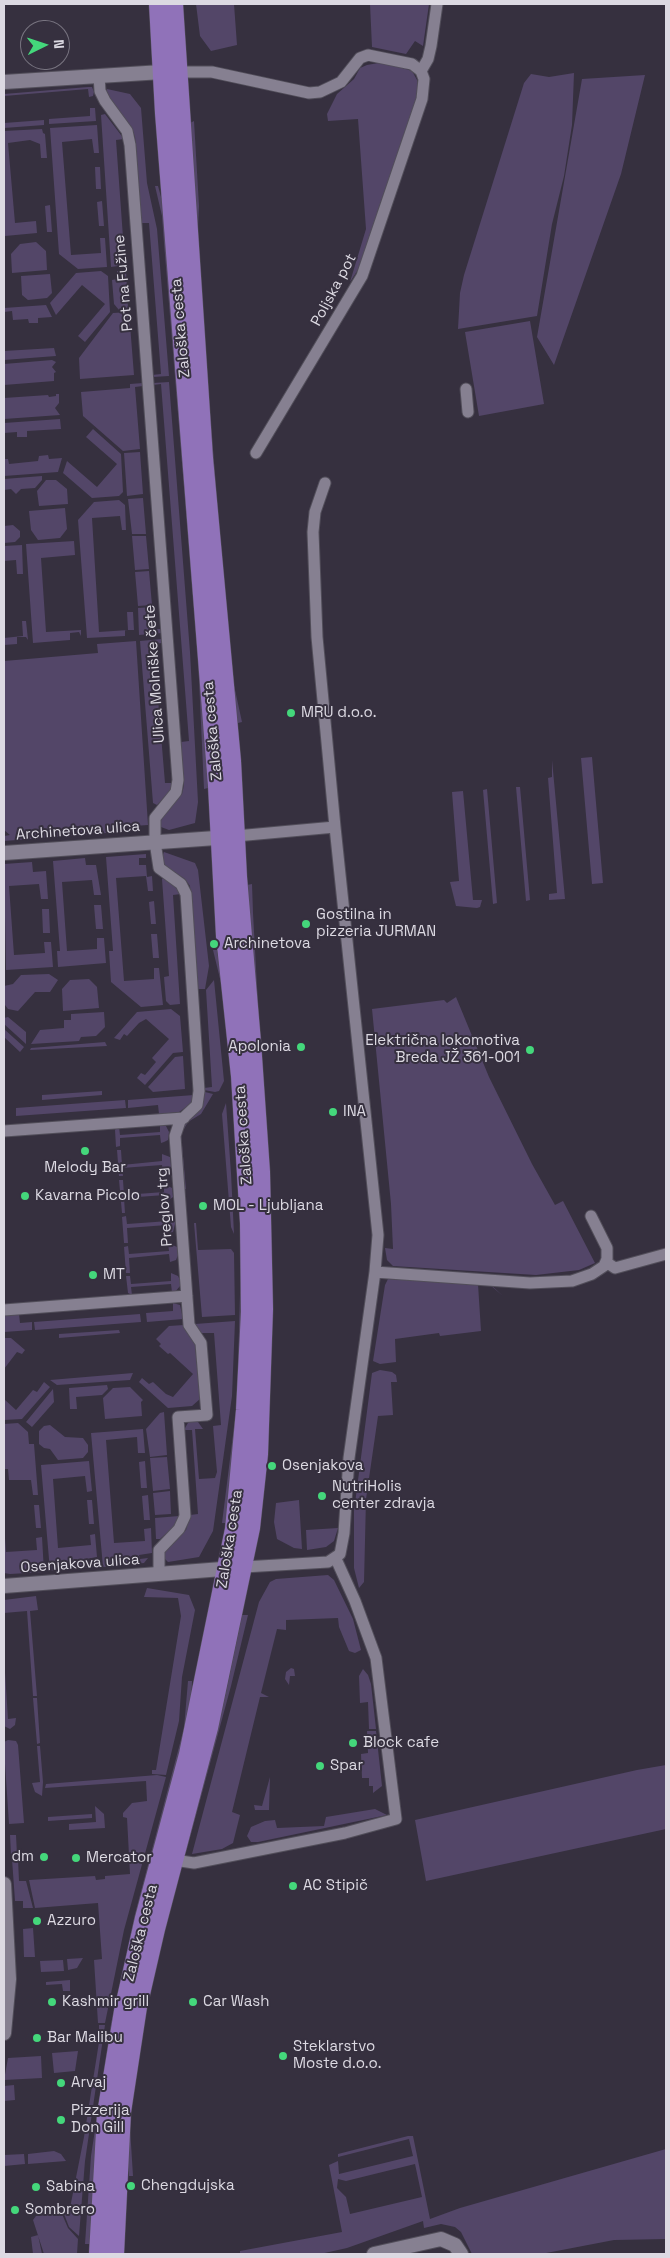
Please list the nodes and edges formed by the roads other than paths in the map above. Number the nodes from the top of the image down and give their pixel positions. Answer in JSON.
{"nodes":[{"id":1,"x":158,"y":4,"type":"edge"},
{"id":2,"x":174,"y":4,"type":"edge"},
{"id":3,"x":437,"y":4,"type":"edge"},
{"id":4,"x":421,"y":71,"type":"junction"},
{"id":5,"x":170,"y":72,"type":"junction"},
{"id":6,"x":99,"y":76,"type":"junction"},
{"id":7,"x":4,"y":82,"type":"edge"},
{"id":8,"x":466,"y":389,"type":"dead end"},
{"id":9,"x":468,"y":412,"type":"dead end"},
{"id":10,"x":256,"y":453,"type":"dead end"},
{"id":11,"x":325,"y":483,"type":"dead end"},
{"id":12,"x":157,"y":495,"type":"joint"},
{"id":13,"x":335,"y":827,"type":"junction"},
{"id":14,"x":228,"y":837,"type":"junction"},
{"id":15,"x":155,"y":842,"type":"junction"},
{"id":16,"x":4,"y":852,"type":"edge"},
{"id":17,"x":193,"y":1005,"type":"joint"},
{"id":18,"x":184,"y":1118,"type":"junction"},
{"id":19,"x":4,"y":1131,"type":"edge"},
{"id":20,"x":591,"y":1216,"type":"dead end"},
{"id":21,"x":666,"y":1254,"type":"edge"},
{"id":22,"x":606,"y":1262,"type":"junction"},
{"id":23,"x":376,"y":1272,"type":"junction"},
{"id":24,"x":187,"y":1296,"type":"junction"},
{"id":25,"x":4,"y":1310,"type":"edge"},
{"id":26,"x":189,"y":1321,"type":"joint"},
{"id":27,"x":336,"y":1559,"type":"junction"},
{"id":28,"x":235,"y":1568,"type":"junction"},
{"id":29,"x":159,"y":1574,"type":"junction"},
{"id":30,"x":4,"y":1586,"type":"edge"},
{"id":31,"x":174,"y":1860,"type":"junction"},
{"id":32,"x":4,"y":1884,"type":"edge"},
{"id":33,"x":4,"y":2032,"type":"edge"},
{"id":34,"x":98,"y":2254,"type":"edge"},
{"id":35,"x":115,"y":2254,"type":"edge"},
{"id":36,"x":374,"y":2254,"type":"edge"},
{"id":37,"x":461,"y":2254,"type":"edge"}],
"edges":[{"from":1,"to":5,"type":"main road","name":"Zaloška cesta"},
{"from":2,"to":5,"type":"main road","name":"Zaloška cesta"},
{"from":3,"to":4,"type":"street","name":"Poljska pot"},
{"from":4,"to":5,"type":"street"},
{"from":4,"to":10,"type":"street","name":"Poljska pot"},
{"from":5,"to":6,"type":"street"},
{"from":5,"to":14,"type":"main road","name":"Zaloška cesta"},
{"from":6,"to":7,"type":"street"},
{"from":6,"to":12,"type":"street","name":"Pot na Fužine"},
{"from":8,"to":9,"type":"street"},
{"from":11,"to":13,"type":"street"},
{"from":12,"to":15,"type":"street","name":"Ulica Molniške čete"},
{"from":13,"to":14,"type":"street"},
{"from":13,"to":23,"type":"street"},
{"from":14,"to":15,"type":"street","name":"Archinetova ulica"},
{"from":14,"to":28,"type":"main road","name":"Zaloška cesta"},
{"from":15,"to":16,"type":"street","name":"Archinetova ulica"},
{"from":15,"to":17,"type":"street","name":"Archinetova ulica"},
{"from":17,"to":18,"type":"street","name":"Preglov trg"},
{"from":18,"to":19,"type":"street"},
{"from":18,"to":24,"type":"street","name":"Preglov trg"},
{"from":20,"to":22,"type":"street"},
{"from":21,"to":22,"type":"street"},
{"from":22,"to":23,"type":"street"},
{"from":23,"to":27,"type":"street"},
{"from":24,"to":25,"type":"street"},
{"from":24,"to":26,"type":"street","name":"Preglov trg"},
{"from":26,"to":29,"type":"street","name":"Osenjakova ulica"},
{"from":27,"to":28,"type":"street","name":"Zaloška cesta"},
{"from":27,"to":31,"type":"street"},
{"from":28,"to":29,"type":"street","name":"Osenjakova ulica"},
{"from":28,"to":31,"type":"main road","name":"Zaloška cesta"},
{"from":28,"to":34,"type":"main road","name":"Zaloška cesta"},
{"from":29,"to":30,"type":"street","name":"Osenjakova ulica"},
{"from":31,"to":35,"type":"main road","name":"Zaloška cesta"},
{"from":32,"to":33,"type":"street"},
{"from":36,"to":37,"type":"street"}]}
